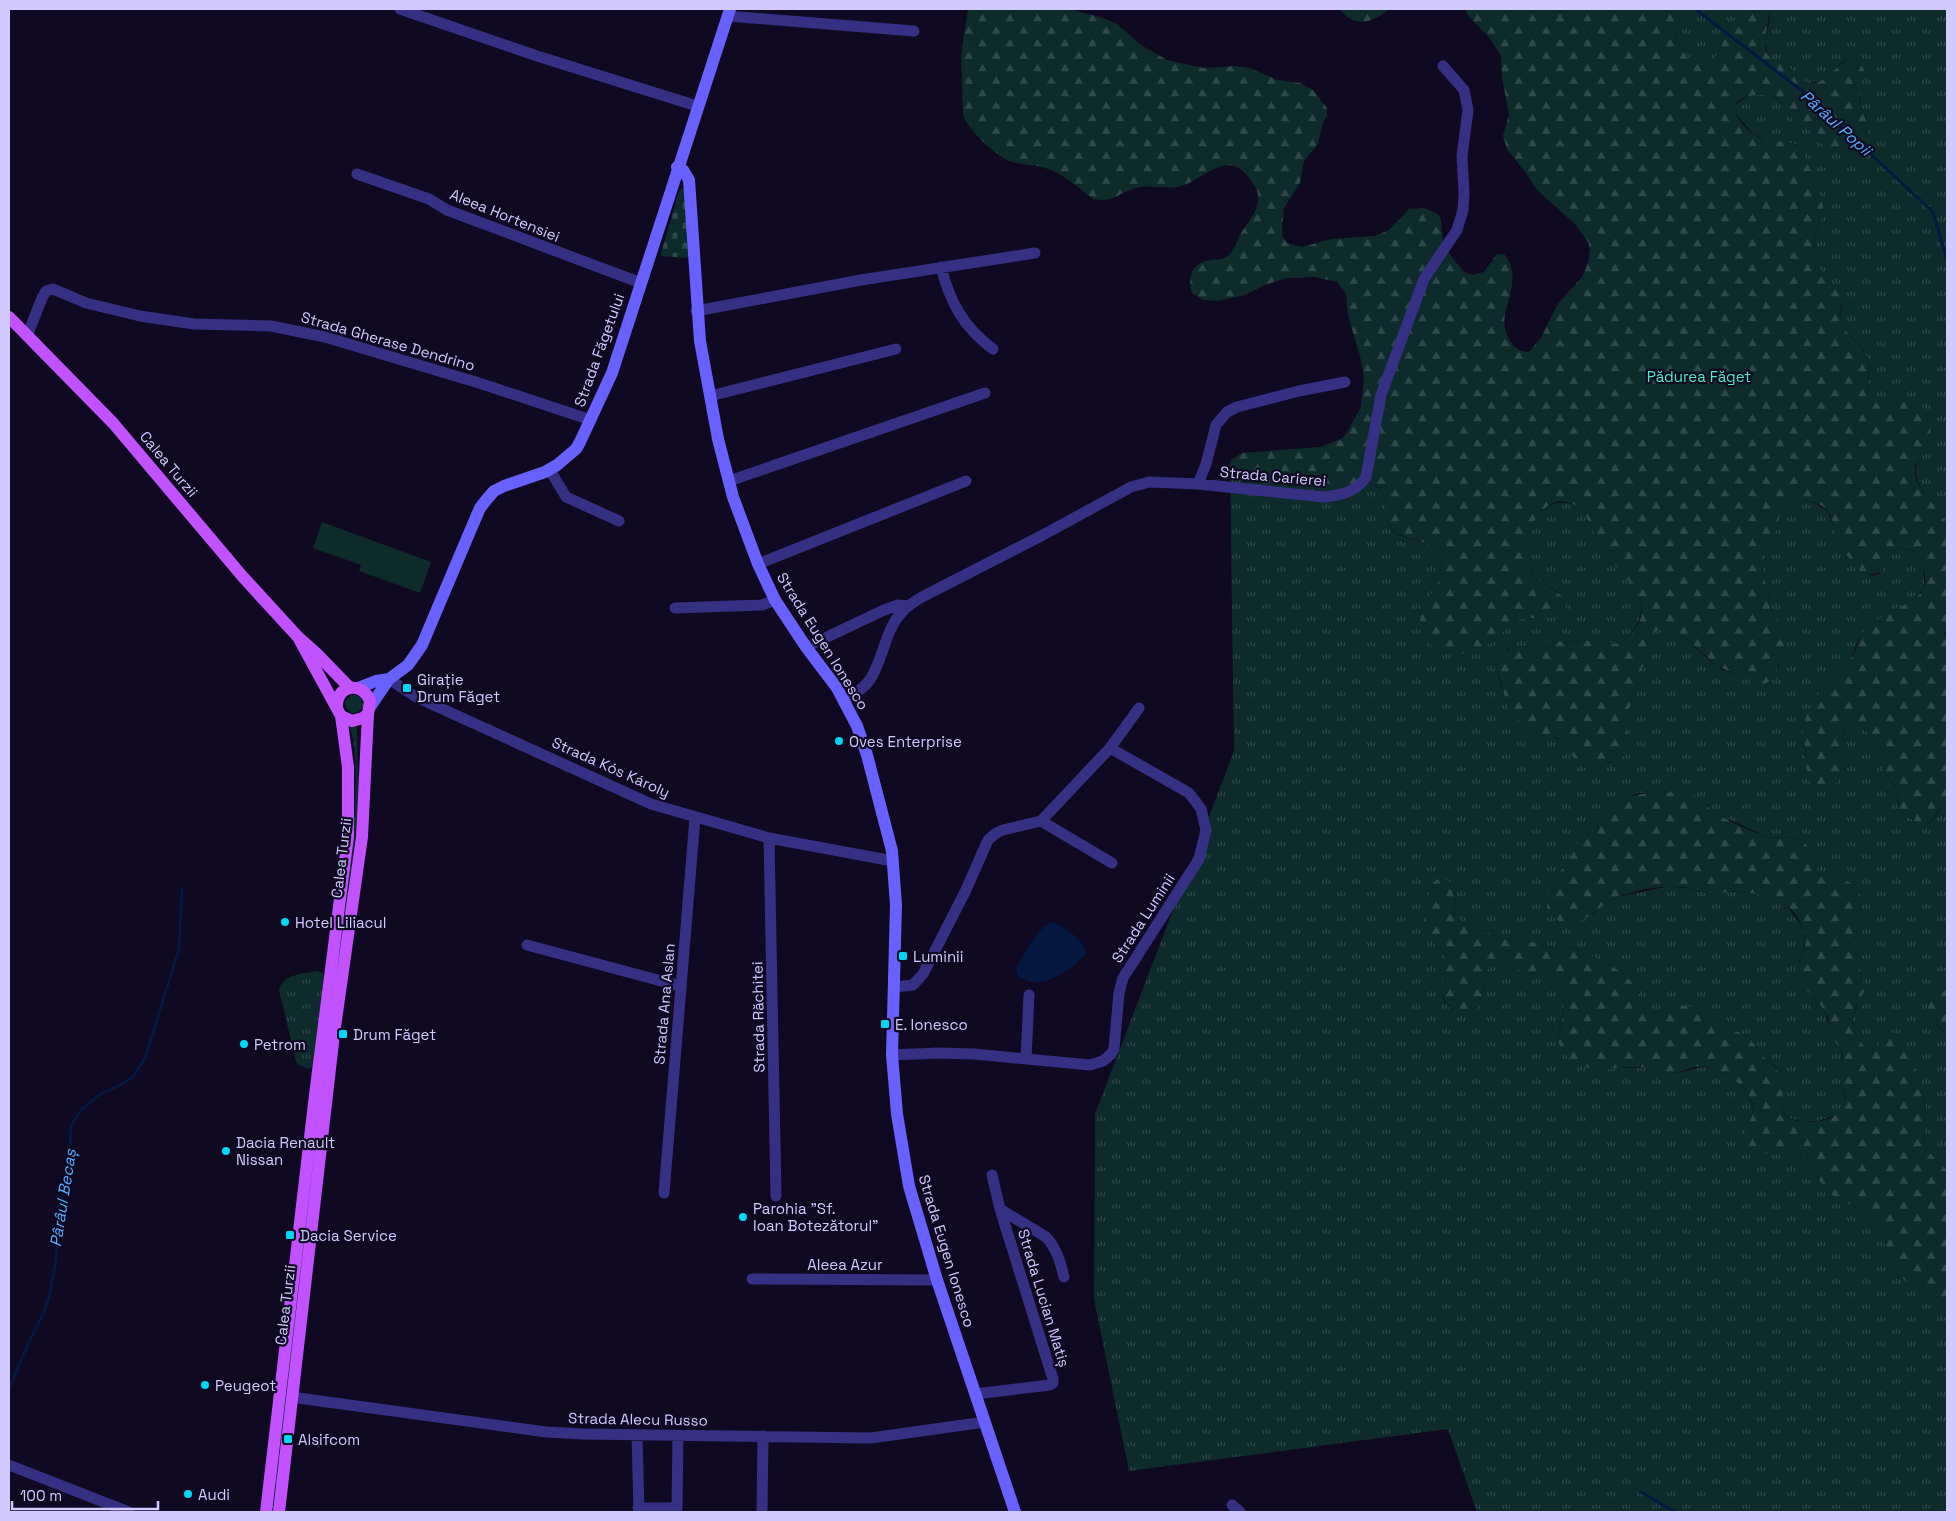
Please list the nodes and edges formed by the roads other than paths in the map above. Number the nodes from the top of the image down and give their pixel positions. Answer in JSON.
{"nodes":[{"id":1,"x":400,"y":9,"type":"edge"},
{"id":2,"x":729,"y":12,"type":"edge"},
{"id":3,"x":914,"y":31,"type":"dead end"},
{"id":4,"x":1443,"y":66,"type":"dead end"},
{"id":5,"x":698,"y":106,"type":"junction"},
{"id":6,"x":678,"y":167,"type":"junction"},
{"id":7,"x":357,"y":174,"type":"dead end"},
{"id":8,"x":1035,"y":254,"type":"dead end"},
{"id":9,"x":941,"y":267,"type":"junction"},
{"id":10,"x":641,"y":284,"type":"junction"},
{"id":11,"x":696,"y":310,"type":"junction"},
{"id":12,"x":9,"y":317,"type":"edge"},
{"id":13,"x":27,"y":336,"type":"junction"},
{"id":14,"x":896,"y":349,"type":"dead end"},
{"id":15,"x":993,"y":349,"type":"dead end"},
{"id":16,"x":833,"y":372,"type":"dead end"},
{"id":17,"x":1345,"y":382,"type":"dead end"},
{"id":18,"x":985,"y":393,"type":"dead end"},
{"id":19,"x":713,"y":396,"type":"junction"},
{"id":20,"x":591,"y":420,"type":"junction"},
{"id":21,"x":550,"y":470,"type":"junction"},
{"id":22,"x":966,"y":481,"type":"dead end"},
{"id":23,"x":729,"y":482,"type":"junction"},
{"id":24,"x":1198,"y":484,"type":"junction"},
{"id":25,"x":620,"y":521,"type":"dead end"},
{"id":26,"x":758,"y":564,"type":"junction"},
{"id":27,"x":775,"y":600,"type":"junction"},
{"id":28,"x":909,"y":606,"type":"junction"},
{"id":29,"x":675,"y":608,"type":"dead end"},
{"id":30,"x":298,"y":637,"type":"junction"},
{"id":31,"x":806,"y":647,"type":"junction"},
{"id":32,"x":389,"y":679,"type":"junction"},
{"id":33,"x":354,"y":688,"type":"junction"},
{"id":34,"x":844,"y":701,"type":"junction"},
{"id":35,"x":1139,"y":708,"type":"dead end"},
{"id":36,"x":369,"y":711,"type":"junction"},
{"id":37,"x":339,"y":712,"type":"junction"},
{"id":38,"x":1110,"y":748,"type":"junction"},
{"id":39,"x":696,"y":818,"type":"junction"},
{"id":40,"x":1041,"y":821,"type":"junction"},
{"id":41,"x":769,"y":838,"type":"junction"},
{"id":42,"x":892,"y":861,"type":"junction"},
{"id":43,"x":1112,"y":863,"type":"dead end"},
{"id":44,"x":527,"y":945,"type":"dead end"},
{"id":45,"x":680,"y":986,"type":"junction"},
{"id":46,"x":894,"y":987,"type":"junction"},
{"id":47,"x":1029,"y":995,"type":"dead end"},
{"id":48,"x":892,"y":1056,"type":"junction"},
{"id":49,"x":1026,"y":1059,"type":"junction"},
{"id":50,"x":992,"y":1175,"type":"dead end"},
{"id":51,"x":664,"y":1193,"type":"dead end"},
{"id":52,"x":776,"y":1196,"type":"dead end"},
{"id":53,"x":1000,"y":1209,"type":"junction"},
{"id":54,"x":1064,"y":1277,"type":"dead end"},
{"id":55,"x":752,"y":1279,"type":"dead end"},
{"id":56,"x":937,"y":1280,"type":"junction"},
{"id":57,"x":975,"y":1394,"type":"junction"},
{"id":58,"x":291,"y":1397,"type":"junction"},
{"id":59,"x":985,"y":1422,"type":"junction"},
{"id":60,"x":637,"y":1435,"type":"junction"},
{"id":61,"x":678,"y":1436,"type":"junction"},
{"id":62,"x":763,"y":1436,"type":"junction"},
{"id":63,"x":9,"y":1465,"type":"edge"},
{"id":64,"x":638,"y":1510,"type":"edge"},
{"id":65,"x":129,"y":1512,"type":"edge"},
{"id":66,"x":266,"y":1512,"type":"edge"},
{"id":67,"x":278,"y":1512,"type":"edge"},
{"id":68,"x":762,"y":1512,"type":"edge"},
{"id":69,"x":1016,"y":1512,"type":"edge"}],
"edges":[{"from":1,"to":5,"type":"street"},
{"from":2,"to":3,"type":"street"},
{"from":2,"to":5,"type":"street","name":"Strada Făgetului"},
{"from":4,"to":24,"type":"street","name":"Strada Carierei"},
{"from":5,"to":6,"type":"street","name":"Strada Făgetului"},
{"from":6,"to":10,"type":"street","name":"Strada Făgetului"},
{"from":6,"to":11,"type":"street","name":"Strada Eugen Ionesco"},
{"from":7,"to":10,"type":"street","name":"Aleea Hortensiei"},
{"from":8,"to":9,"type":"street"},
{"from":9,"to":11,"type":"street"},
{"from":9,"to":15,"type":"street"},
{"from":10,"to":20,"type":"street","name":"Strada Făgetului"},
{"from":11,"to":19,"type":"street","name":"Strada Eugen Ionesco"},
{"from":12,"to":13,"type":"main road","name":"Calea Turzii"},
{"from":13,"to":20,"type":"street","name":"Strada Gherase Dendrino"},
{"from":13,"to":30,"type":"main road","name":"Calea Turzii"},
{"from":14,"to":19,"type":"street"},
{"from":16,"to":19,"type":"street"},
{"from":17,"to":24,"type":"street"},
{"from":18,"to":23,"type":"street"},
{"from":19,"to":23,"type":"street","name":"Strada Eugen Ionesco"},
{"from":20,"to":21,"type":"street","name":"Strada Făgetului"},
{"from":21,"to":25,"type":"street"},
{"from":21,"to":32,"type":"street","name":"Strada Făgetului"},
{"from":22,"to":26,"type":"street"},
{"from":23,"to":26,"type":"street","name":"Strada Eugen Ionesco"},
{"from":24,"to":28,"type":"street","name":"Strada Carierei"},
{"from":26,"to":27,"type":"street","name":"Strada Eugen Ionesco"},
{"from":27,"to":29,"type":"street"},
{"from":27,"to":31,"type":"street","name":"Strada Eugen Ionesco"},
{"from":28,"to":31,"type":"street"},
{"from":28,"to":34,"type":"street","name":"Strada Carierei"},
{"from":30,"to":33,"type":"main road","name":"Calea Turzii"},
{"from":30,"to":37,"type":"main road","name":"Calea Turzii"},
{"from":31,"to":34,"type":"street","name":"Strada Eugen Ionesco"},
{"from":32,"to":33,"type":"street","name":"Strada Făgetului"},
{"from":32,"to":36,"type":"street","name":"Strada Făgetului"},
{"from":32,"to":39,"type":"street","name":"Strada Kós Károly"},
{"from":33,"to":36,"type":"main road","name":"Calea Turzii"},
{"from":33,"to":37,"type":"main road"},
{"from":34,"to":42,"type":"street","name":"Strada Eugen Ionesco"},
{"from":35,"to":38,"type":"street"},
{"from":36,"to":37,"type":"main road"},
{"from":36,"to":58,"type":"main road","name":"Calea Turzii"},
{"from":37,"to":66,"type":"main road","name":"Calea Turzii"},
{"from":38,"to":40,"type":"street"},
{"from":38,"to":49,"type":"street","name":"Strada Luminii"},
{"from":39,"to":41,"type":"street","name":"Strada Kós Károly"},
{"from":39,"to":45,"type":"street","name":"Strada Ana Aslan"},
{"from":40,"to":43,"type":"street"},
{"from":40,"to":46,"type":"street"},
{"from":41,"to":42,"type":"street","name":"Strada Kós Károly"},
{"from":41,"to":52,"type":"street","name":"Strada Răchitei"},
{"from":42,"to":46,"type":"street","name":"Strada Eugen Ionesco"},
{"from":44,"to":45,"type":"street"},
{"from":45,"to":51,"type":"street","name":"Strada Ana Aslan"},
{"from":46,"to":48,"type":"street","name":"Strada Eugen Ionesco"},
{"from":47,"to":49,"type":"street"},
{"from":48,"to":49,"type":"street","name":"Strada Luminii"},
{"from":48,"to":56,"type":"street","name":"Strada Eugen Ionesco"},
{"from":50,"to":53,"type":"street","name":"Strada Lucian Matiș"},
{"from":53,"to":54,"type":"street"},
{"from":53,"to":57,"type":"street","name":"Strada Lucian Matiș"},
{"from":55,"to":56,"type":"street","name":"Aleea Azur"},
{"from":56,"to":57,"type":"street","name":"Strada Eugen Ionesco"},
{"from":57,"to":59,"type":"street","name":"Strada Eugen Ionesco"},
{"from":58,"to":60,"type":"street","name":"Strada Alecu Russo"},
{"from":58,"to":67,"type":"main road","name":"Calea Turzii"},
{"from":59,"to":62,"type":"street","name":"Strada Alecu Russo"},
{"from":59,"to":69,"type":"street","name":"Strada Eugen Ionesco"},
{"from":60,"to":61,"type":"street","name":"Strada Alecu Russo"},
{"from":60,"to":64,"type":"street"},
{"from":61,"to":62,"type":"street","name":"Strada Alecu Russo"},
{"from":61,"to":64,"type":"street"},
{"from":62,"to":68,"type":"street"},
{"from":63,"to":65,"type":"street"}]}
